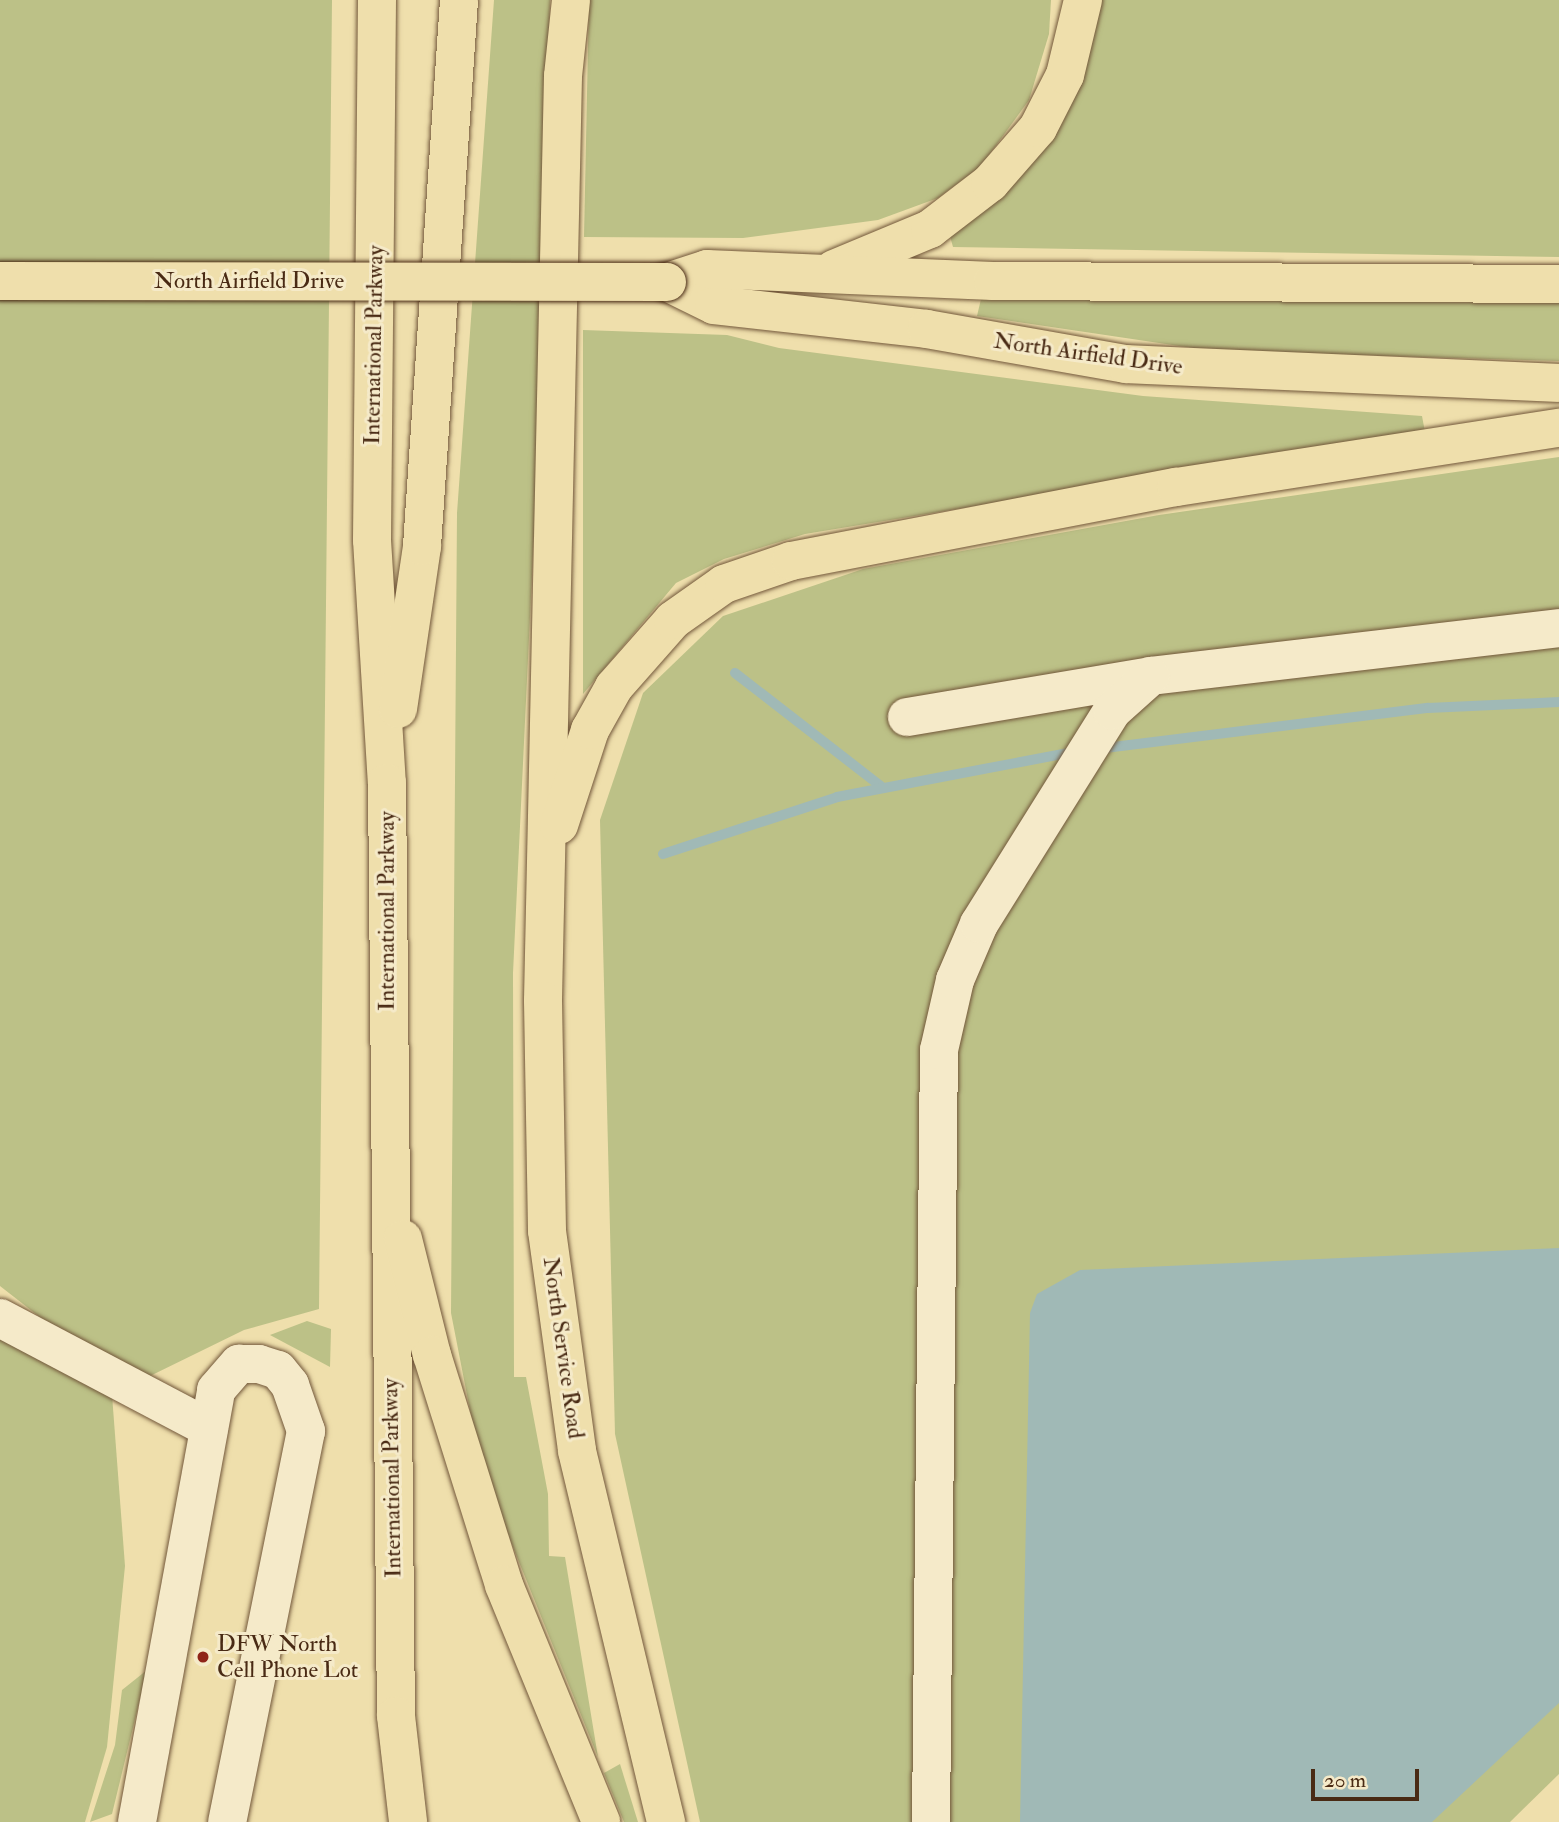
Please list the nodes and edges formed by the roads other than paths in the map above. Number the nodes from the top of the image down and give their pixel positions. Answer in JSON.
{"nodes":[{"id":1,"x":377,"y":0,"type":"edge"},
{"id":2,"x":459,"y":0,"type":"edge"},
{"id":3,"x":571,"y":0,"type":"edge"},
{"id":4,"x":1083,"y":0,"type":"edge"},
{"id":5,"x":821,"y":274,"type":"junction"},
{"id":6,"x":0,"y":281,"type":"edge"},
{"id":7,"x":667,"y":282,"type":"junction"},
{"id":8,"x":1559,"y":284,"type":"edge"},
{"id":9,"x":1559,"y":383,"type":"edge"},
{"id":10,"x":1559,"y":428,"type":"edge"},
{"id":11,"x":1559,"y":628,"type":"edge"},
{"id":12,"x":1151,"y":676,"type":"junction"},
{"id":13,"x":907,"y":717,"type":"dead end"},
{"id":14,"x":387,"y":783,"type":"junction"},
{"id":15,"x":547,"y":864,"type":"junction"},
{"id":16,"x":386,"y":1173,"type":"junction"},
{"id":17,"x":0,"y":1318,"type":"edge"},
{"id":18,"x":209,"y":1428,"type":"junction"},
{"id":19,"x":137,"y":1822,"type":"edge"},
{"id":20,"x":227,"y":1822,"type":"edge"},
{"id":21,"x":408,"y":1822,"type":"edge"},
{"id":22,"x":601,"y":1822,"type":"edge"},
{"id":23,"x":666,"y":1822,"type":"edge"},
{"id":24,"x":931,"y":1822,"type":"edge"}],
"edges":[{"from":1,"to":14,"type":"main road","name":"International Parkway"},
{"from":2,"to":14,"type":"main road"},
{"from":3,"to":15,"type":"main road","name":"North Service Road"},
{"from":4,"to":5,"type":"main road"},
{"from":5,"to":7,"type":"main road","name":"North Airfield Drive"},
{"from":5,"to":8,"type":"main road","name":"North Airfield Drive"},
{"from":6,"to":7,"type":"main road","name":"North Airfield Drive","bridge":true},
{"from":7,"to":9,"type":"main road","name":"North Airfield Drive"},
{"from":10,"to":15,"type":"main road"},
{"from":11,"to":12,"type":"lane"},
{"from":12,"to":13,"type":"lane"},
{"from":12,"to":24,"type":"lane"},
{"from":14,"to":16,"type":"main road","name":"International Parkway"},
{"from":15,"to":23,"type":"main road","name":"North Service Road"},
{"from":16,"to":21,"type":"main road","name":"International Parkway"},
{"from":16,"to":22,"type":"main road"},
{"from":17,"to":18,"type":"lane"},
{"from":18,"to":19,"type":"lane"},
{"from":18,"to":20,"type":"lane"}]}
